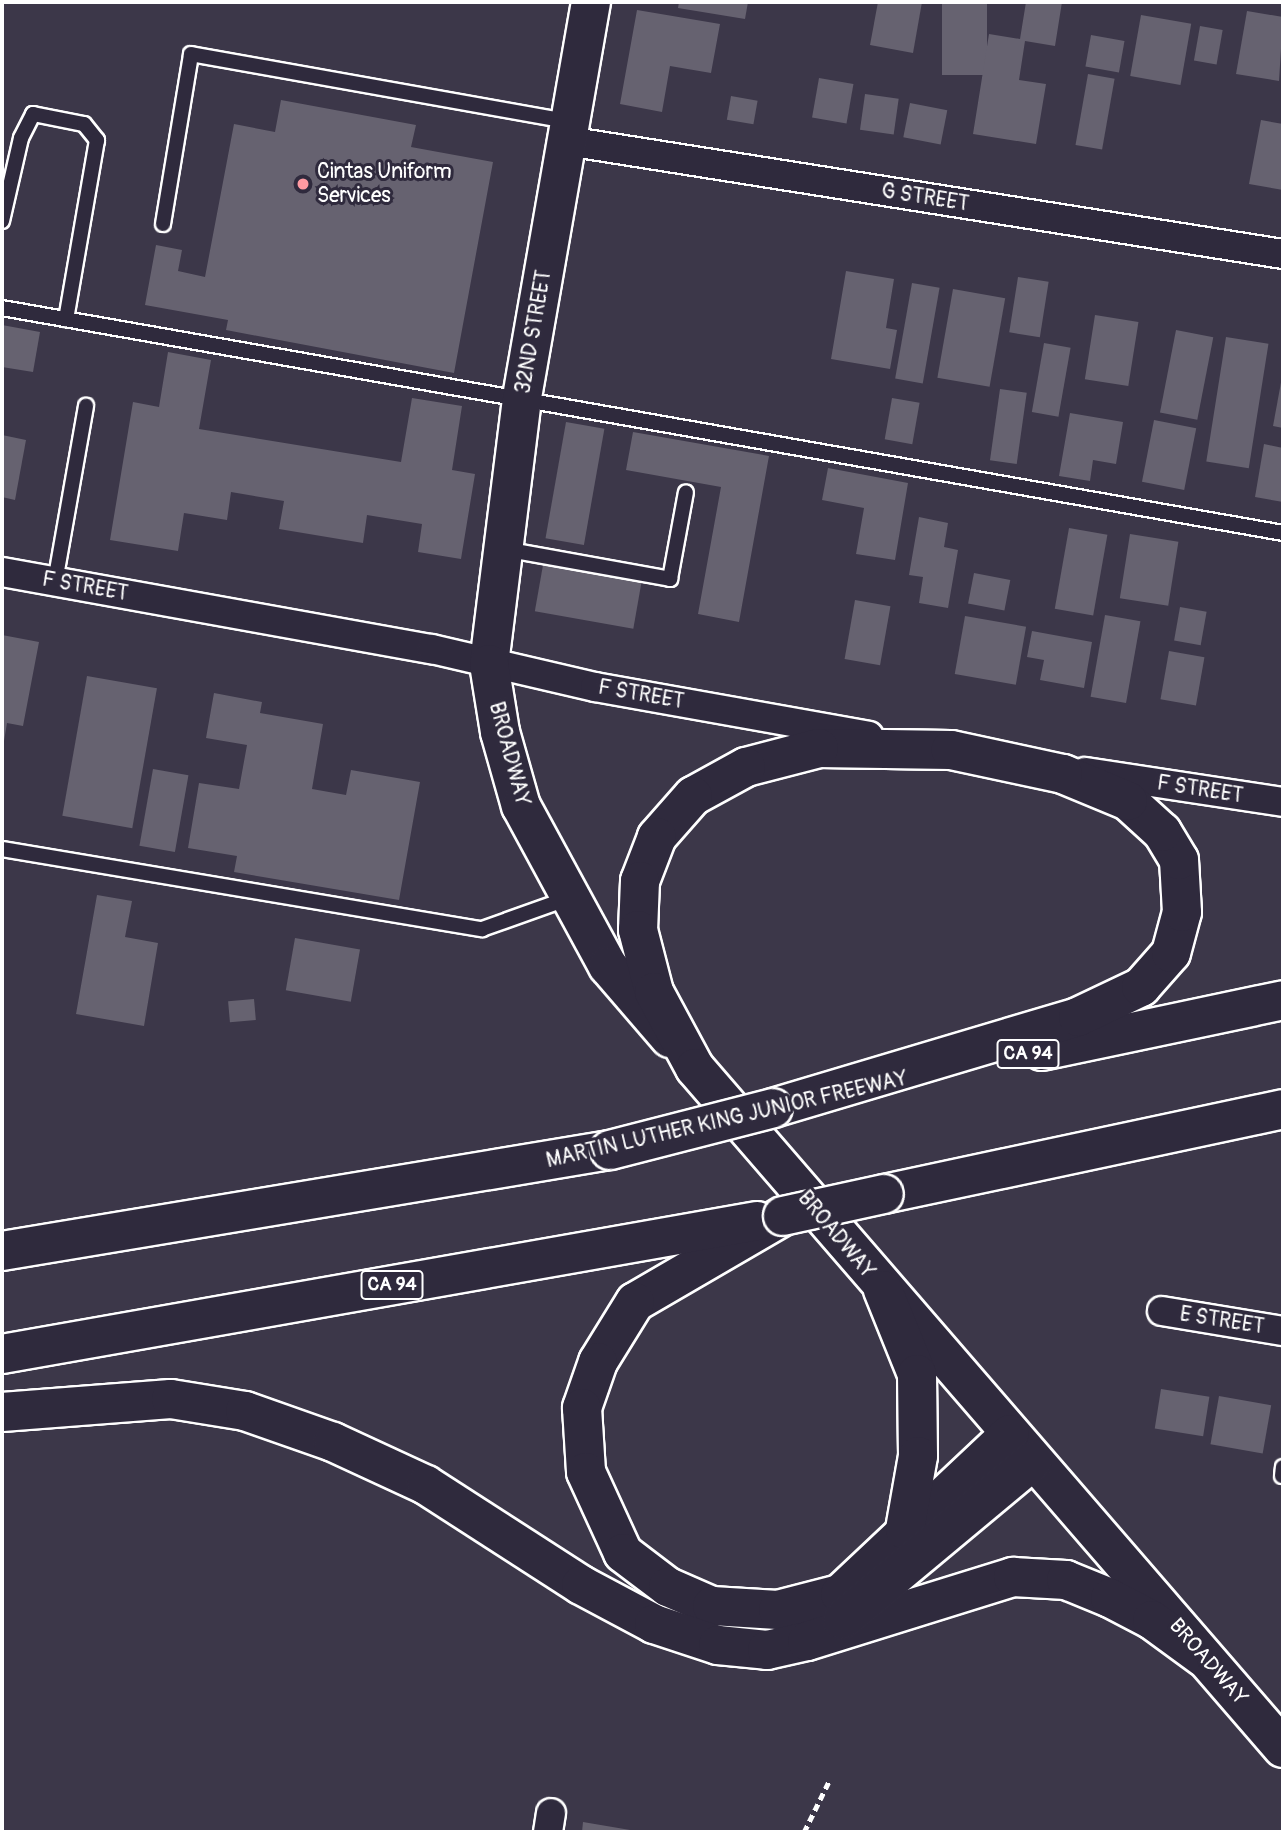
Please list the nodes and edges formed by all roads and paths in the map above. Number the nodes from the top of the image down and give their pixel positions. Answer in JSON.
{"nodes":[{"id":1,"x":591,"y":2,"type":"edge"},
{"id":2,"x":569,"y":131,"type":"junction"},
{"id":3,"x":2,"y":221,"type":"edge"},
{"id":4,"x":163,"y":223,"type":"dead end"},
{"id":5,"x":1283,"y":254,"type":"edge"},
{"id":6,"x":2,"y":308,"type":"edge"},
{"id":7,"x":66,"y":319,"type":"junction"},
{"id":8,"x":522,"y":399,"type":"junction"},
{"id":9,"x":86,"y":405,"type":"dead end"},
{"id":10,"x":685,"y":492,"type":"dead end"},
{"id":11,"x":1283,"y":533,"type":"edge"},
{"id":12,"x":502,"y":549,"type":"junction"},
{"id":13,"x":2,"y":572,"type":"edge"},
{"id":14,"x":55,"y":582,"type":"junction"},
{"id":15,"x":489,"y":664,"type":"junction"},
{"id":16,"x":951,"y":750,"type":"junction"},
{"id":17,"x":1283,"y":802,"type":"edge"},
{"id":18,"x":2,"y":849,"type":"edge"},
{"id":19,"x":570,"y":898,"type":"junction"},
{"id":20,"x":1283,"y":1000,"type":"edge"},
{"id":21,"x":695,"y":1068,"type":"junction"},
{"id":22,"x":773,"y":1108,"type":"junction"},
{"id":23,"x":1283,"y":1109,"type":"edge"},
{"id":24,"x":783,"y":1216,"type":"junction"},
{"id":25,"x":2,"y":1251,"type":"edge"},
{"id":26,"x":883,"y":1290,"type":"junction"},
{"id":27,"x":1162,"y":1311,"type":"dead end"},
{"id":28,"x":1283,"y":1331,"type":"edge"},
{"id":29,"x":2,"y":1354,"type":"edge"},
{"id":30,"x":2,"y":1412,"type":"edge"},
{"id":31,"x":1021,"y":1448,"type":"junction"},
{"id":32,"x":905,"y":1530,"type":"junction"},
{"id":33,"x":807,"y":1641,"type":"junction"},
{"id":34,"x":1203,"y":1657,"type":"junction"},
{"id":35,"x":1283,"y":1748,"type":"edge"},
{"id":36,"x":830,"y":1779,"type":"dead end"},
{"id":37,"x":804,"y":1832,"type":"edge"}],
"edges":[{"from":1,"to":2,"type":"main road","name":"32ND STREET"},
{"from":2,"to":4,"type":"lane"},
{"from":2,"to":5,"type":"street","name":"G STREET"},
{"from":2,"to":8,"type":"main road","name":"32ND STREET"},
{"from":3,"to":7,"type":"lane"},
{"from":6,"to":7,"type":"lane"},
{"from":7,"to":8,"type":"lane"},
{"from":8,"to":11,"type":"lane"},
{"from":8,"to":12,"type":"main road","name":"32ND STREET"},
{"from":9,"to":14,"type":"lane"},
{"from":10,"to":12,"type":"lane"},
{"from":12,"to":15,"type":"main road","name":"32ND STREET"},
{"from":13,"to":14,"type":"street","name":"F STREET"},
{"from":14,"to":15,"type":"street","name":"F STREET"},
{"from":15,"to":16,"type":"street","name":"F STREET"},
{"from":15,"to":19,"type":"main road","name":"BROADWAY"},
{"from":16,"to":17,"type":"street","name":"F STREET"},
{"from":16,"to":21,"type":"main road"},
{"from":16,"to":22,"type":"main road"},
{"from":18,"to":19,"type":"lane"},
{"from":19,"to":21,"type":"main road","name":"BROADWAY"},
{"from":20,"to":22,"type":"main road","name":"MARTIN LUTHER KING JUNIOR FREEWAY","number":"CA 94"},
{"from":21,"to":26,"type":"main road","name":"BROADWAY"},
{"from":22,"to":25,"type":"main road","name":"MARTIN LUTHER KING JUNIOR FREEWAY","number":"CA 94","bridge":true},
{"from":23,"to":24,"type":"main road","number":"CA 94","bridge":true},
{"from":24,"to":29,"type":"main road","number":"CA 94"},
{"from":24,"to":32,"type":"main road"},
{"from":26,"to":31,"type":"main road","name":"BROADWAY"},
{"from":26,"to":32,"type":"main road"},
{"from":27,"to":28,"type":"street","name":"E STREET"},
{"from":30,"to":33,"type":"main road"},
{"from":31,"to":32,"type":"main road"},
{"from":31,"to":33,"type":"main road"},
{"from":31,"to":34,"type":"main road","name":"BROADWAY"},
{"from":33,"to":34,"type":"main road"},
{"from":34,"to":35,"type":"main road","name":"BROADWAY"},
{"from":36,"to":37,"type":"path"}]}
